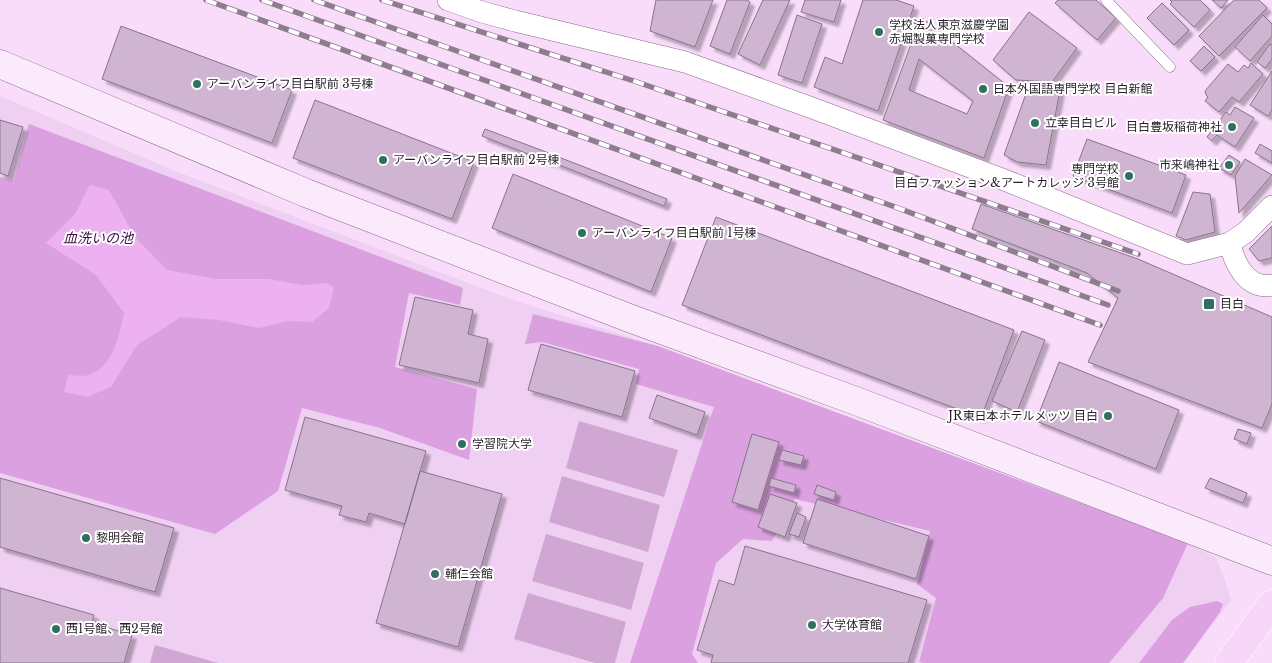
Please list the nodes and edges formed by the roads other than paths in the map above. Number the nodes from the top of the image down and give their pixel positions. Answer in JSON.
{"nodes":[{"id":1,"x":448,"y":0,"type":"edge"},
{"id":2,"x":1106,"y":0,"type":"edge"},
{"id":3,"x":0,"y":64,"type":"edge"},
{"id":4,"x":1170,"y":67,"type":"dead end"},
{"id":5,"x":1272,"y":206,"type":"edge"},
{"id":6,"x":1230,"y":243,"type":"junction"},
{"id":7,"x":1272,"y":285,"type":"edge"},
{"id":8,"x":1272,"y":561,"type":"edge"},
{"id":9,"x":1272,"y":604,"type":"edge"},
{"id":10,"x":1229,"y":663,"type":"edge"}],
"edges":[{"from":1,"to":6,"type":"street"},
{"from":2,"to":4,"type":"lane"},
{"from":3,"to":8,"type":"street"},
{"from":5,"to":6,"type":"street"},
{"from":6,"to":7,"type":"street"},
{"from":9,"to":10,"type":"main road"}]}
